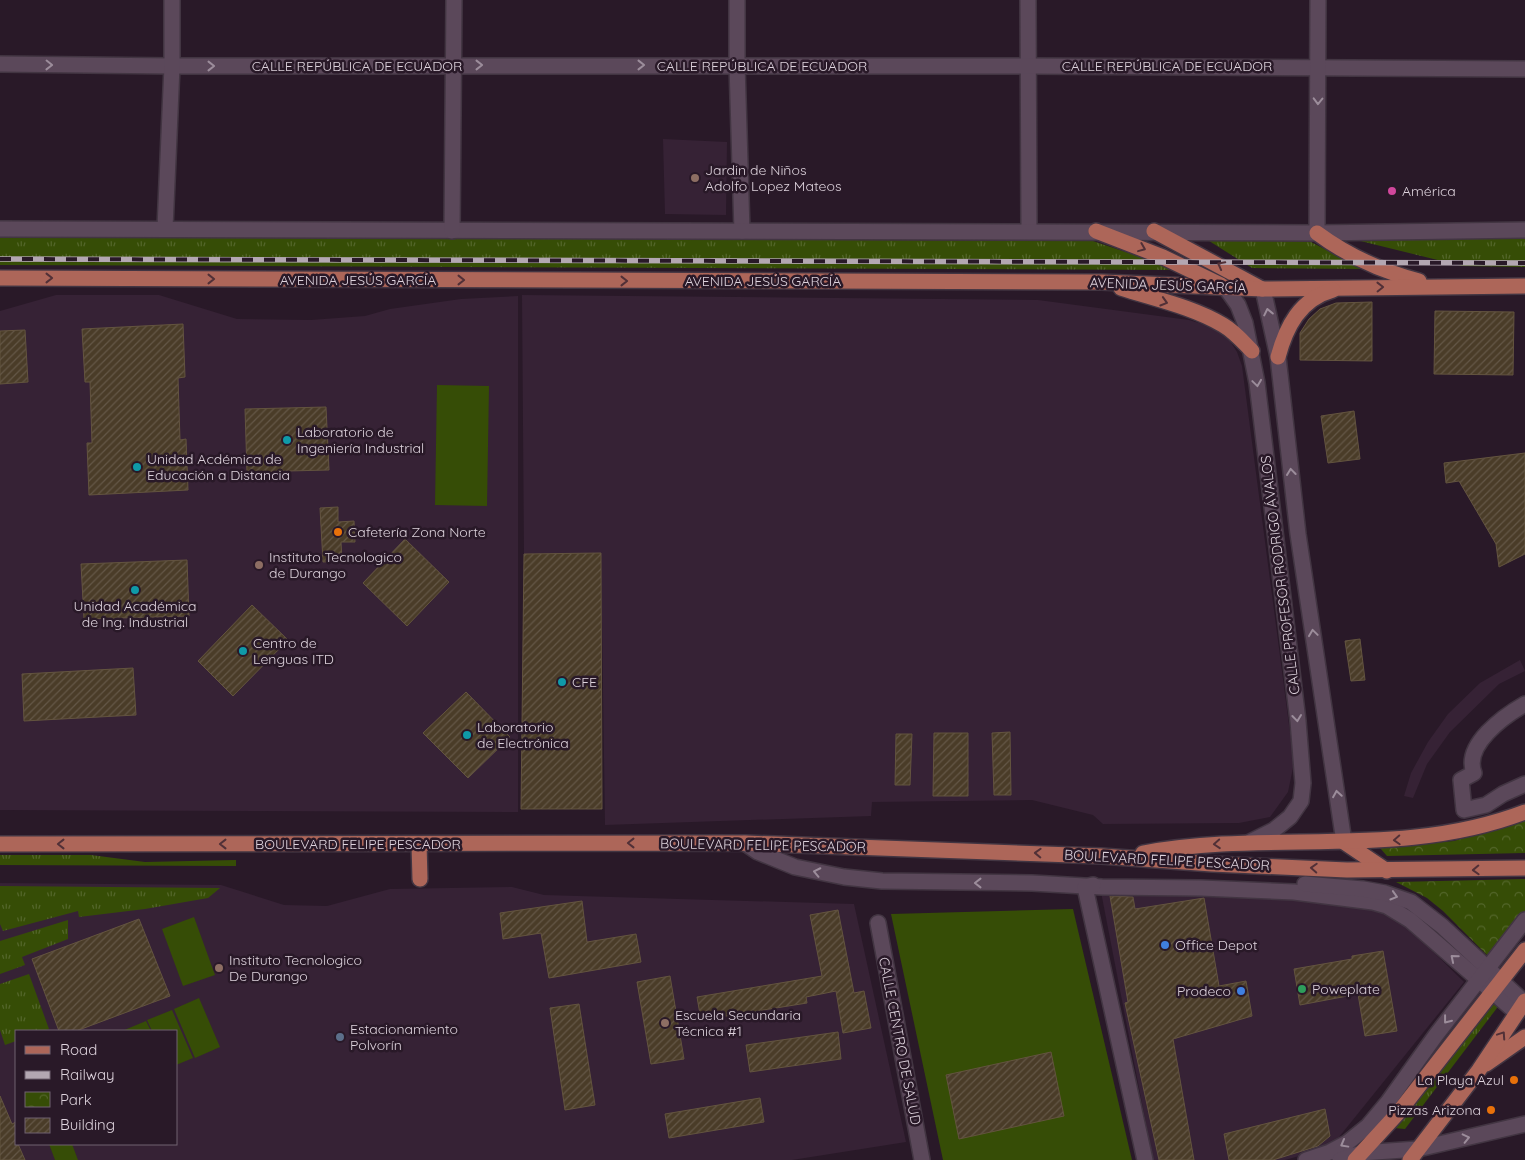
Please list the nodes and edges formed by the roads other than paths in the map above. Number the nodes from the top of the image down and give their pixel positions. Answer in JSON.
{"nodes":[{"id":1,"x":172,"y":0,"type":"edge"},
{"id":2,"x":454,"y":0,"type":"edge"},
{"id":3,"x":737,"y":0,"type":"edge"},
{"id":4,"x":1028,"y":0,"type":"edge"},
{"id":5,"x":1318,"y":0,"type":"edge"},
{"id":6,"x":0,"y":64,"type":"edge"},
{"id":7,"x":172,"y":66,"type":"junction"},
{"id":8,"x":454,"y":66,"type":"junction"},
{"id":9,"x":737,"y":66,"type":"junction"},
{"id":10,"x":1028,"y":66,"type":"junction"},
{"id":11,"x":1319,"y":67,"type":"junction"},
{"id":12,"x":1525,"y":68,"type":"edge"},
{"id":13,"x":164,"y":228,"type":"junction"},
{"id":14,"x":0,"y":229,"type":"edge"},
{"id":15,"x":1525,"y":230,"type":"edge"},
{"id":16,"x":452,"y":231,"type":"junction"},
{"id":17,"x":742,"y":231,"type":"junction"},
{"id":18,"x":1029,"y":231,"type":"junction"},
{"id":19,"x":1096,"y":231,"type":"junction"},
{"id":20,"x":1154,"y":232,"type":"junction"},
{"id":21,"x":1317,"y":232,"type":"junction"},
{"id":22,"x":0,"y":278,"type":"edge"},
{"id":23,"x":1101,"y":282,"type":"junction"},
{"id":24,"x":1437,"y":286,"type":"junction"},
{"id":25,"x":1525,"y":286,"type":"edge"},
{"id":26,"x":1346,"y":287,"type":"junction"},
{"id":27,"x":1226,"y":288,"type":"junction"},
{"id":28,"x":1263,"y":289,"type":"junction"},
{"id":29,"x":1252,"y":351,"type":"junction"},
{"id":30,"x":1278,"y":357,"type":"junction"},
{"id":31,"x":1525,"y":704,"type":"edge"},
{"id":32,"x":1525,"y":784,"type":"edge"},
{"id":33,"x":1525,"y":812,"type":"edge"},
{"id":34,"x":1250,"y":842,"type":"junction"},
{"id":35,"x":1344,"y":842,"type":"junction"},
{"id":36,"x":745,"y":843,"type":"junction"},
{"id":37,"x":0,"y":844,"type":"edge"},
{"id":38,"x":419,"y":844,"type":"junction"},
{"id":39,"x":1122,"y":857,"type":"junction"},
{"id":40,"x":1525,"y":868,"type":"edge"},
{"id":41,"x":1387,"y":870,"type":"junction"},
{"id":42,"x":420,"y":879,"type":"dead end"},
{"id":43,"x":1085,"y":886,"type":"junction"},
{"id":44,"x":1525,"y":920,"type":"edge"},
{"id":45,"x":878,"y":922,"type":"dead end"},
{"id":46,"x":1525,"y":950,"type":"edge"},
{"id":47,"x":1484,"y":974,"type":"junction"},
{"id":48,"x":1498,"y":986,"type":"junction"},
{"id":49,"x":1523,"y":1005,"type":"edge"},
{"id":50,"x":1525,"y":1037,"type":"edge"},
{"id":51,"x":1479,"y":1070,"type":"junction"},
{"id":52,"x":1525,"y":1124,"type":"edge"},
{"id":53,"x":1414,"y":1155,"type":"edge"},
{"id":54,"x":1358,"y":1157,"type":"edge"},
{"id":55,"x":922,"y":1160,"type":"edge"},
{"id":56,"x":1145,"y":1160,"type":"edge"},
{"id":57,"x":1306,"y":1160,"type":"edge"},
{"id":58,"x":1340,"y":1160,"type":"edge"}],
"edges":[{"from":1,"to":7,"type":"street"},
{"from":2,"to":8,"type":"street"},
{"from":3,"to":9,"type":"street"},
{"from":4,"to":10,"type":"street"},
{"from":5,"to":11,"type":"street"},
{"from":6,"to":7,"type":"street","name":"CALLE REPÚBLICA DE ECUADOR","one_way":true},
{"from":7,"to":8,"type":"street","name":"CALLE REPÚBLICA DE ECUADOR","one_way":true},
{"from":7,"to":13,"type":"street"},
{"from":8,"to":9,"type":"street","name":"CALLE REPÚBLICA DE ECUADOR","one_way":true},
{"from":8,"to":16,"type":"street"},
{"from":9,"to":10,"type":"street","name":"CALLE REPÚBLICA DE ECUADOR"},
{"from":9,"to":17,"type":"street"},
{"from":10,"to":11,"type":"street","name":"CALLE REPÚBLICA DE ECUADOR"},
{"from":10,"to":18,"type":"street"},
{"from":11,"to":12,"type":"street","name":"CALLE REPÚBLICA DE ECUADOR"},
{"from":11,"to":21,"type":"street","one_way":true},
{"from":13,"to":14,"type":"street"},
{"from":13,"to":16,"type":"street"},
{"from":15,"to":21,"type":"street"},
{"from":16,"to":17,"type":"street"},
{"from":17,"to":18,"type":"street"},
{"from":18,"to":19,"type":"street"},
{"from":19,"to":20,"type":"street"},
{"from":19,"to":27,"type":"main road","one_way":true},
{"from":20,"to":21,"type":"street"},
{"from":28,"to":20,"type":"main road","one_way":true},
{"from":21,"to":24,"type":"main road"},
{"from":22,"to":23,"type":"main road","name":"AVENIDA JESÚS GARCÍA","one_way":true},
{"from":23,"to":27,"type":"main road","name":"AVENIDA JESÚS GARCÍA"},
{"from":23,"to":29,"type":"main road","one_way":true},
{"from":24,"to":25,"type":"main road","name":"AVENIDA JESÚS GARCÍA"},
{"from":26,"to":24,"type":"main road","name":"AVENIDA JESÚS GARCÍA","one_way":true},
{"from":26,"to":28,"type":"main road","name":"AVENIDA JESÚS GARCÍA"},
{"from":26,"to":30,"type":"main road"},
{"from":27,"to":28,"type":"main road","name":"AVENIDA JESÚS GARCÍA"},
{"from":27,"to":29,"type":"street","name":"CALLE PROFESOR RODRIGO ÁVALOS"},
{"from":30,"to":28,"type":"street","name":"CALLE PROFESOR RODRIGO ÁVALOS","one_way":true},
{"from":29,"to":34,"type":"street","name":"CALLE PROFESOR RODRIGO ÁVALOS","one_way":true},
{"from":35,"to":30,"type":"street","name":"CALLE PROFESOR RODRIGO ÁVALOS","one_way":true},
{"from":31,"to":32,"type":"street"},
{"from":33,"to":35,"type":"main road","one_way":true},
{"from":34,"to":35,"type":"main road"},
{"from":34,"to":39,"type":"main road","one_way":true},
{"from":35,"to":41,"type":"main road"},
{"from":36,"to":38,"type":"main road","name":"BOULEVARD FELIPE PESCADOR","one_way":true},
{"from":39,"to":36,"type":"main road","name":"BOULEVARD FELIPE PESCADOR","one_way":true},
{"from":43,"to":36,"type":"street","one_way":true},
{"from":38,"to":37,"type":"main road","name":"BOULEVARD FELIPE PESCADOR","one_way":true},
{"from":38,"to":42,"type":"main road"},
{"from":41,"to":39,"type":"main road","name":"BOULEVARD FELIPE PESCADOR","one_way":true},
{"from":40,"to":41,"type":"main road","name":"BOULEVARD FELIPE PESCADOR","one_way":true},
{"from":43,"to":47,"type":"street"},
{"from":43,"to":56,"type":"street"},
{"from":44,"to":47,"type":"street"},
{"from":45,"to":55,"type":"street","name":"CALLE CENTRO DE SALUD"},
{"from":46,"to":48,"type":"main road"},
{"from":47,"to":48,"type":"street"},
{"from":47,"to":57,"type":"street","one_way":true},
{"from":48,"to":49,"type":"street"},
{"from":48,"to":54,"type":"main road"},
{"from":51,"to":49,"type":"main road","one_way":true},
{"from":50,"to":51,"type":"main road"},
{"from":51,"to":53,"type":"main road"},
{"from":53,"to":52,"type":"street","one_way":true},
{"from":53,"to":54,"type":"street"},
{"from":54,"to":58,"type":"street"}]}
